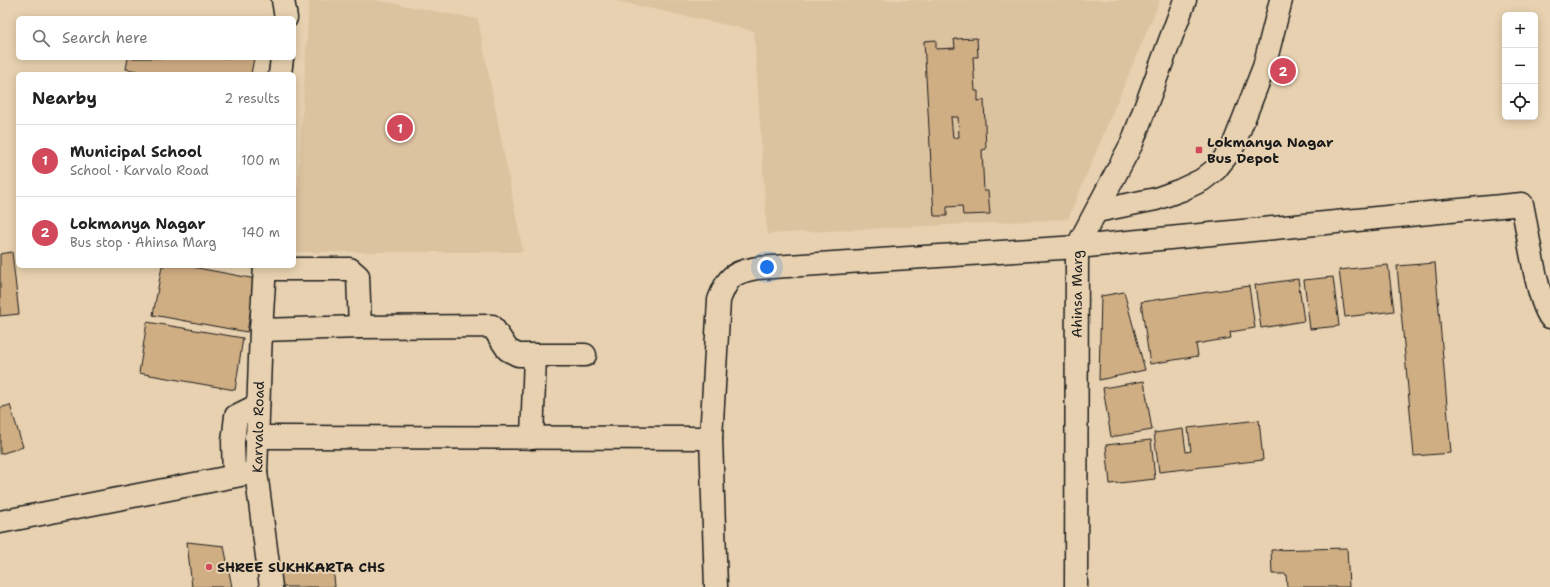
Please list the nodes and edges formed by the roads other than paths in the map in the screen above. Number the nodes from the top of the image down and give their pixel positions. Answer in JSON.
{"nodes":[{"id":1,"x":284,"y":0,"type":"edge"},
{"id":2,"x":1185,"y":0,"type":"edge"},
{"id":3,"x":1281,"y":0,"type":"edge"},
{"id":4,"x":286,"y":16,"type":"edge"},
{"id":5,"x":282,"y":60,"type":"edge"},
{"id":6,"x":280,"y":72,"type":"edge"},
{"id":7,"x":1097,"y":211,"type":"junction"},
{"id":8,"x":1077,"y":247,"type":"junction"},
{"id":9,"x":265,"y":268,"type":"edge"},
{"id":10,"x":296,"y":268,"type":"edge"},
{"id":11,"x":1550,"y":317,"type":"edge"},
{"id":12,"x":360,"y":327,"type":"junction"},
{"id":13,"x":261,"y":330,"type":"junction"},
{"id":14,"x":585,"y":355,"type":"dead end"},
{"id":15,"x":535,"y":356,"type":"junction"},
{"id":16,"x":258,"y":405,"type":"junction"},
{"id":17,"x":256,"y":437,"type":"junction"},
{"id":18,"x":532,"y":438,"type":"junction"},
{"id":19,"x":711,"y":438,"type":"junction"},
{"id":20,"x":256,"y":472,"type":"junction"},
{"id":21,"x":234,"y":476,"type":"junction"},
{"id":22,"x":0,"y":522,"type":"edge"},
{"id":23,"x":271,"y":587,"type":"edge"},
{"id":24,"x":716,"y":587,"type":"edge"},
{"id":25,"x":1076,"y":587,"type":"edge"}],
"edges":[{"from":1,"to":4,"type":"street"},
{"from":2,"to":7,"type":"street","name":"Ahinsa Marg"},
{"from":3,"to":7,"type":"street"},
{"from":5,"to":6,"type":"street"},
{"from":7,"to":8,"type":"street","name":"Ahinsa Marg"},
{"from":8,"to":11,"type":"street"},
{"from":8,"to":19,"type":"street"},
{"from":8,"to":25,"type":"street","name":"Ahinsa Marg"},
{"from":9,"to":13,"type":"street","name":"Karvalo Road"},
{"from":10,"to":12,"type":"street"},
{"from":12,"to":13,"type":"street"},
{"from":12,"to":15,"type":"street"},
{"from":13,"to":16,"type":"street","name":"Karvalo Road"},
{"from":14,"to":15,"type":"street"},
{"from":15,"to":18,"type":"street"},
{"from":16,"to":17,"type":"street","name":"Karvalo Road"},
{"from":16,"to":21,"type":"street"},
{"from":17,"to":18,"type":"street"},
{"from":17,"to":20,"type":"street","name":"Karvalo Road"},
{"from":18,"to":19,"type":"street"},
{"from":19,"to":24,"type":"street"},
{"from":20,"to":21,"type":"street"},
{"from":20,"to":23,"type":"street","name":"Karvalo Road"},
{"from":21,"to":22,"type":"street"}]}
